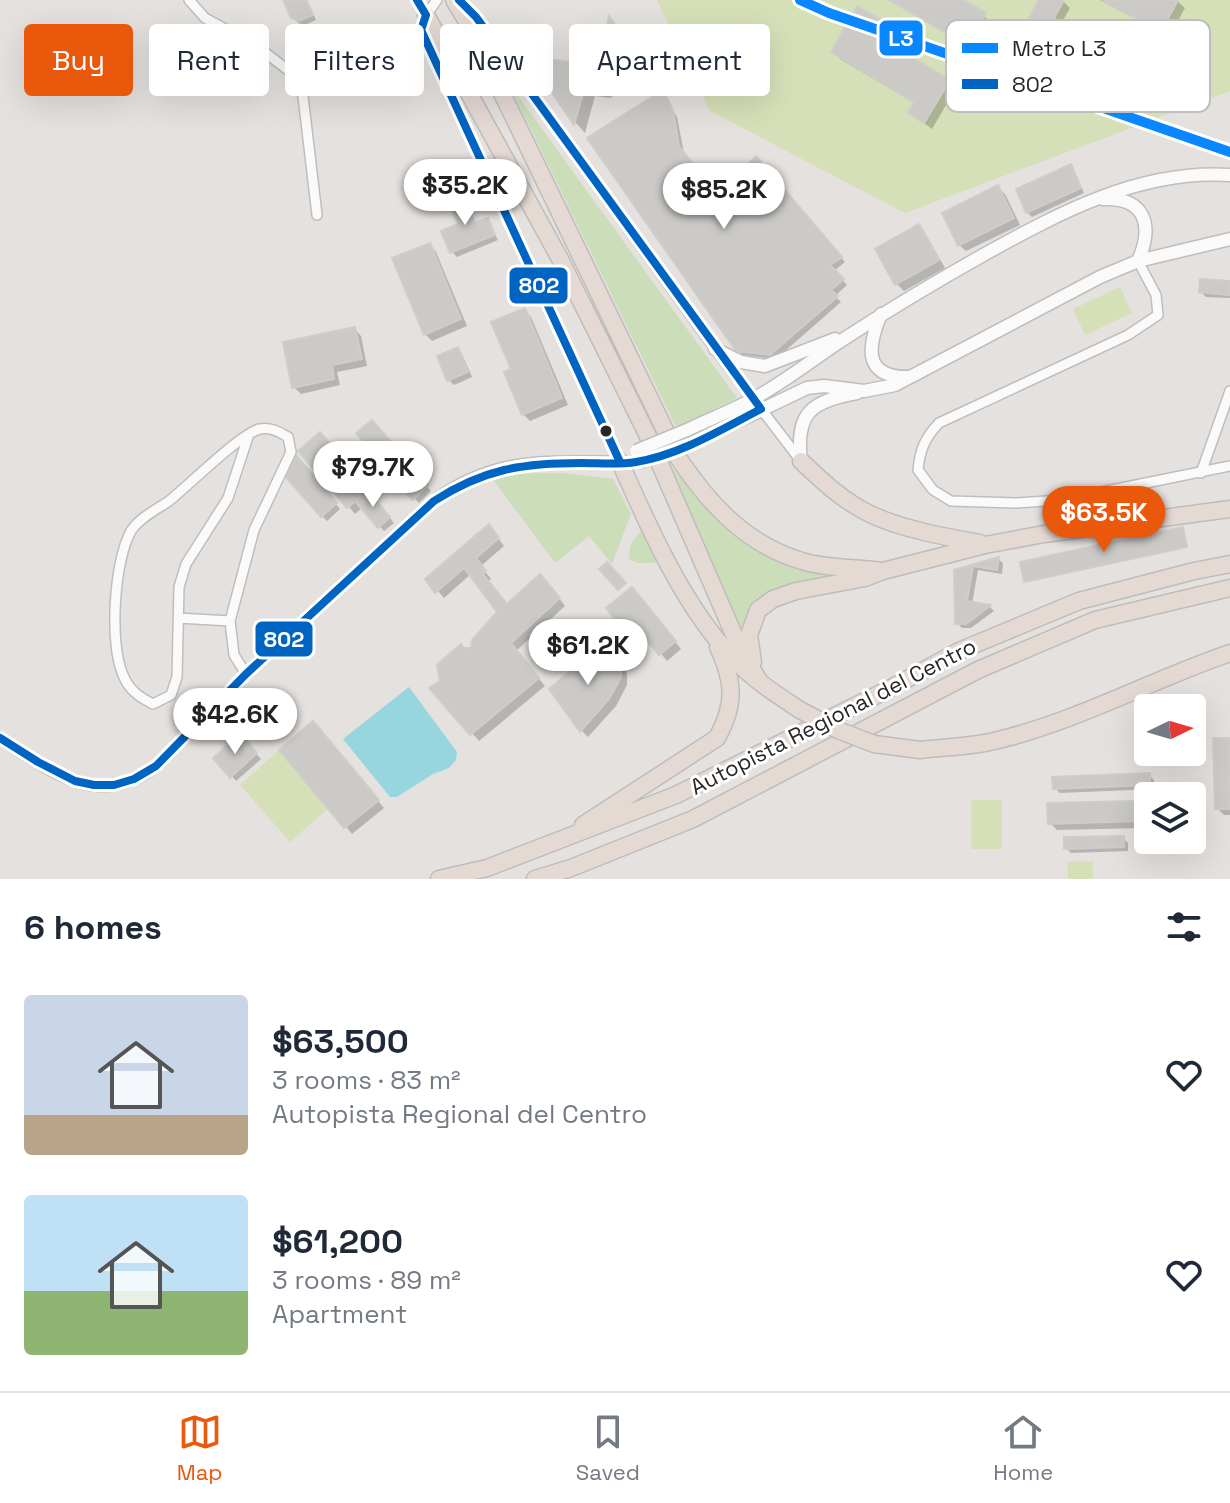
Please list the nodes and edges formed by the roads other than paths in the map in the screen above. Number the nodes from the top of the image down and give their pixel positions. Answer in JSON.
{"nodes":[{"id":1,"x":189,"y":0,"type":"edge"},
{"id":2,"x":417,"y":0,"type":"edge"},
{"id":3,"x":437,"y":0,"type":"edge"},
{"id":4,"x":456,"y":0,"type":"edge"},
{"id":5,"x":426,"y":15,"type":"junction"},
{"id":6,"x":1230,"y":175,"type":"edge"},
{"id":7,"x":1093,"y":200,"type":"junction"},
{"id":8,"x":317,"y":215,"type":"dead end"},
{"id":9,"x":1230,"y":239,"type":"edge"},
{"id":10,"x":1138,"y":261,"type":"junction"},
{"id":11,"x":881,"y":314,"type":"junction"},
{"id":12,"x":850,"y":335,"type":"junction"},
{"id":13,"x":715,"y":349,"type":"junction"},
{"id":14,"x":914,"y":377,"type":"junction"},
{"id":15,"x":864,"y":391,"type":"junction"},
{"id":16,"x":1230,"y":391,"type":"edge"},
{"id":17,"x":757,"y":404,"type":"junction"},
{"id":18,"x":249,"y":434,"type":"junction"},
{"id":19,"x":638,"y":456,"type":"junction"},
{"id":20,"x":801,"y":461,"type":"junction"},
{"id":21,"x":620,"y":462,"type":"junction"},
{"id":22,"x":1230,"y":466,"type":"edge"},
{"id":23,"x":1201,"y":473,"type":"junction"},
{"id":24,"x":1230,"y":509,"type":"edge"},
{"id":25,"x":985,"y":545,"type":"junction"},
{"id":26,"x":1230,"y":564,"type":"edge"},
{"id":27,"x":883,"y":571,"type":"junction"},
{"id":28,"x":1230,"y":588,"type":"edge"},
{"id":29,"x":178,"y":618,"type":"junction"},
{"id":30,"x":230,"y":621,"type":"junction"},
{"id":31,"x":710,"y":631,"type":"junction"},
{"id":32,"x":1230,"y":653,"type":"edge"},
{"id":33,"x":246,"y":674,"type":"junction"},
{"id":34,"x":758,"y":679,"type":"junction"},
{"id":35,"x":0,"y":738,"type":"edge"},
{"id":36,"x":553,"y":843,"type":"junction"},
{"id":37,"x":439,"y":879,"type":"edge"},
{"id":38,"x":535,"y":879,"type":"edge"}],
"edges":[{"from":1,"to":8,"type":"street"},
{"from":2,"to":5,"type":"street"},
{"from":3,"to":5,"type":"street"},
{"from":4,"to":13,"type":"street"},
{"from":4,"to":27,"type":"highway"},
{"from":5,"to":34,"type":"highway"},
{"from":6,"to":7,"type":"main road"},
{"from":7,"to":10,"type":"main road"},
{"from":7,"to":11,"type":"main road"},
{"from":9,"to":10,"type":"main road"},
{"from":10,"to":14,"type":"main road"},
{"from":10,"to":23,"type":"street"},
{"from":11,"to":12,"type":"main road"},
{"from":11,"to":14,"type":"main road"},
{"from":12,"to":13,"type":"main road"},
{"from":12,"to":17,"type":"main road"},
{"from":13,"to":17,"type":"street"},
{"from":14,"to":15,"type":"main road"},
{"from":15,"to":17,"type":"main road"},
{"from":15,"to":20,"type":"main road"},
{"from":16,"to":23,"type":"street"},
{"from":17,"to":19,"type":"main road","bridge":true},
{"from":17,"to":19,"type":"main road","bridge":true},
{"from":17,"to":20,"type":"street"},
{"from":18,"to":29,"type":"street"},
{"from":18,"to":29,"type":"street"},
{"from":18,"to":30,"type":"street"},
{"from":19,"to":21,"type":"main road"},
{"from":20,"to":25,"type":"highway"},
{"from":21,"to":31,"type":"highway"},
{"from":21,"to":33,"type":"street"},
{"from":22,"to":23,"type":"street"},
{"from":24,"to":25,"type":"highway"},
{"from":25,"to":27,"type":"highway"},
{"from":26,"to":36,"type":"highway","name":"Autopista Regional del Centro"},
{"from":27,"to":34,"type":"highway"},
{"from":28,"to":38,"type":"highway","name":"Autopista Regional del Centro"},
{"from":29,"to":30,"type":"street"},
{"from":30,"to":33,"type":"street"},
{"from":31,"to":34,"type":"highway"},
{"from":31,"to":36,"type":"highway"},
{"from":32,"to":34,"type":"highway","bridge":true},
{"from":33,"to":35,"type":"street"},
{"from":36,"to":37,"type":"highway","name":"Autopista Regional del Centro"}]}
